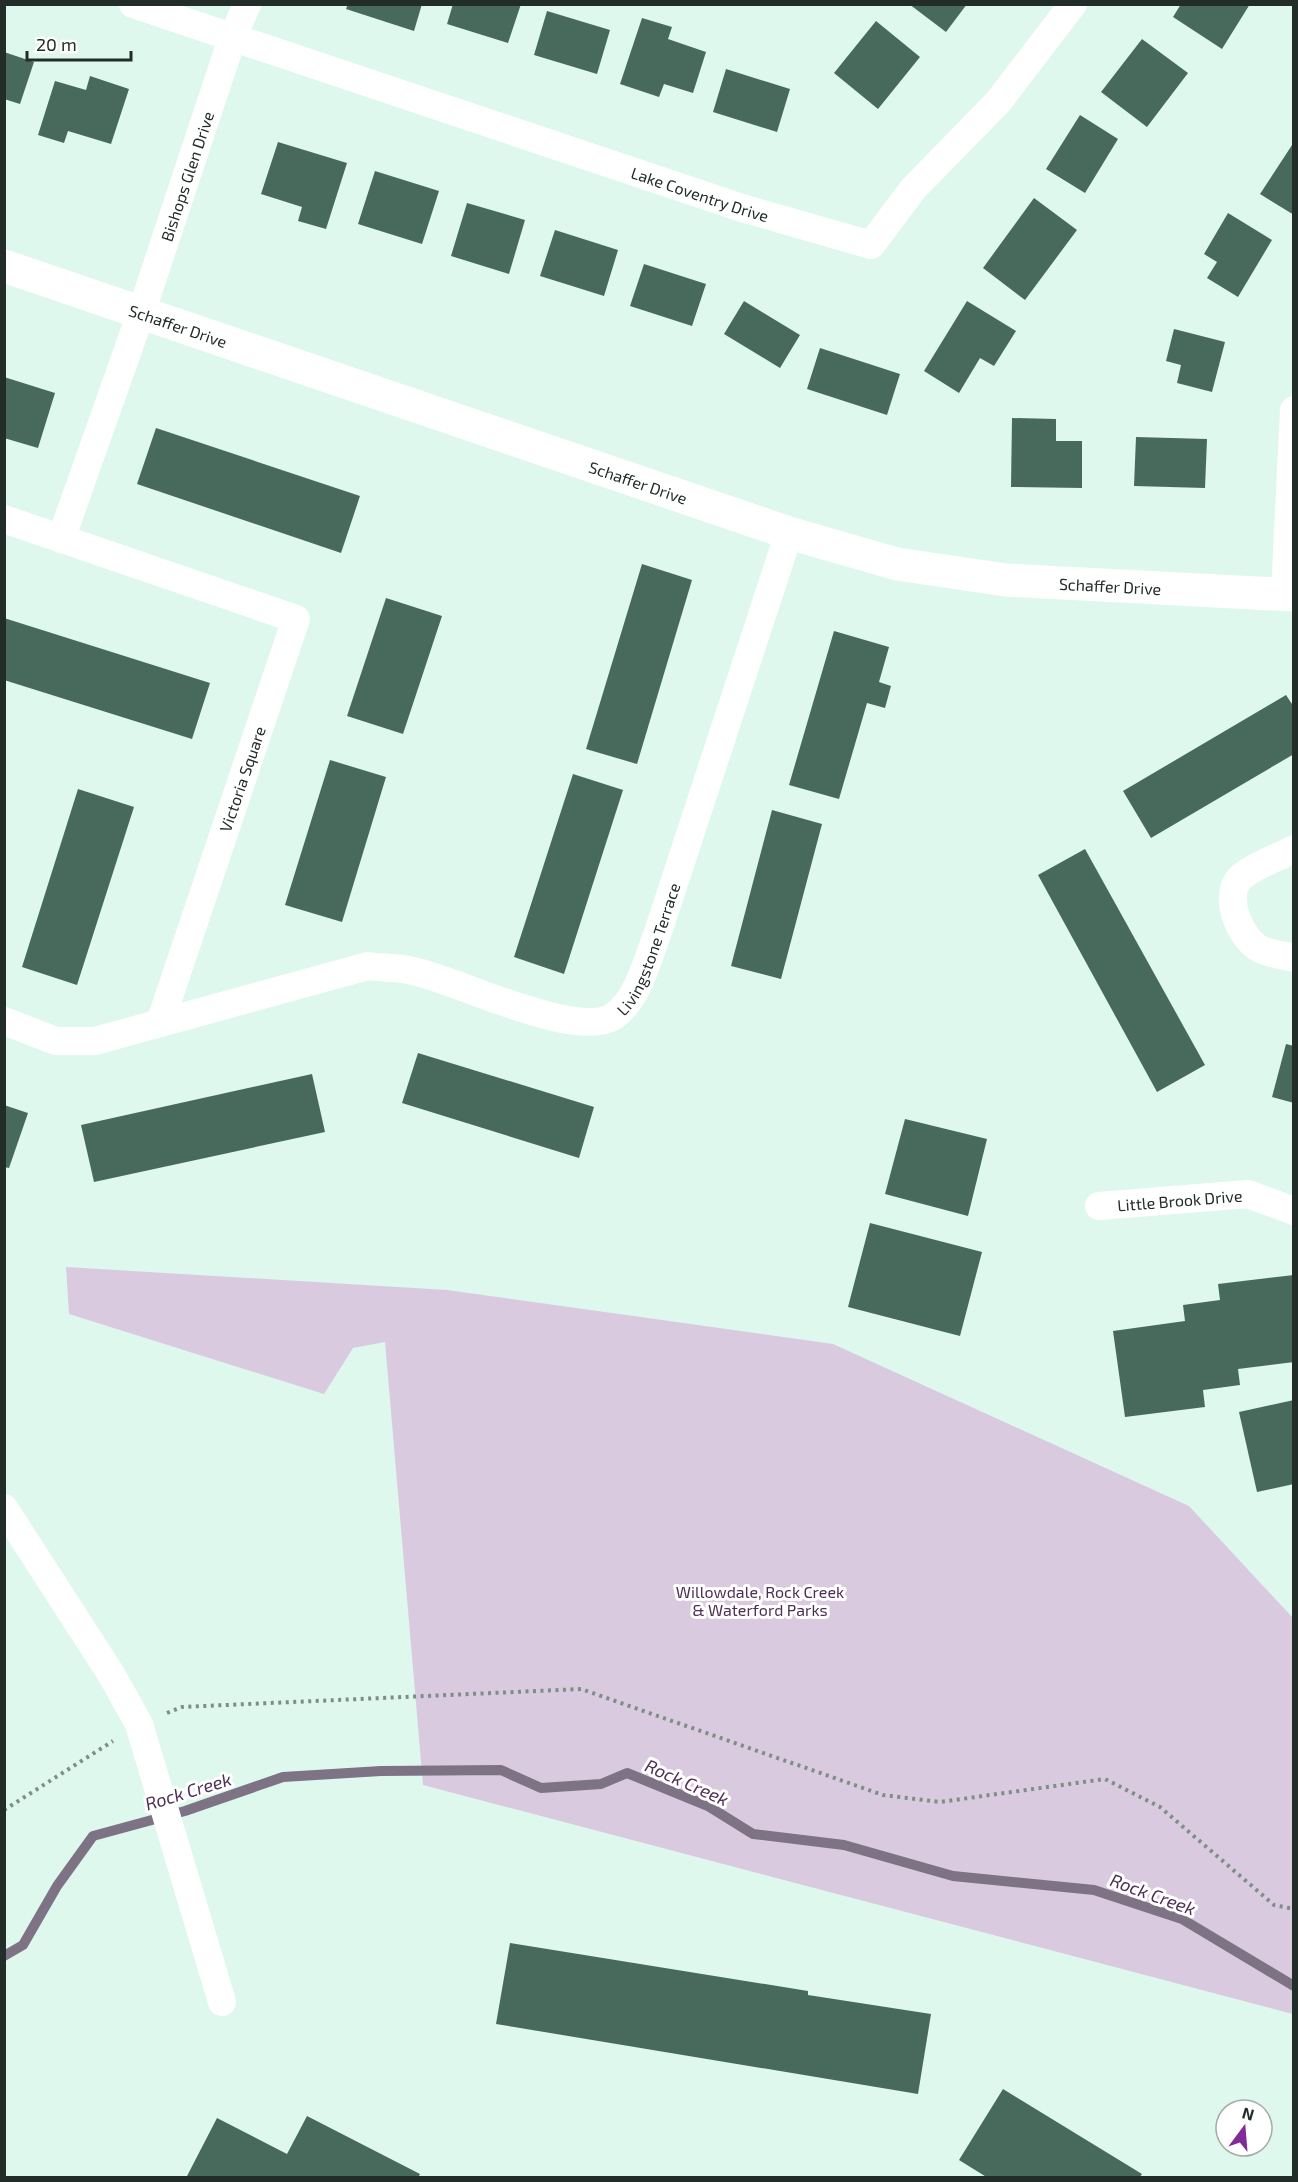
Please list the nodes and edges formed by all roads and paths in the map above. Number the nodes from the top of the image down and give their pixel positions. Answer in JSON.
{"nodes":[{"id":1,"x":133,"y":4,"type":"edge"},
{"id":2,"x":247,"y":4,"type":"edge"},
{"id":3,"x":1073,"y":4,"type":"edge"},
{"id":4,"x":232,"y":39,"type":"junction"},
{"id":5,"x":4,"y":266,"type":"edge"},
{"id":6,"x":141,"y":313,"type":"junction"},
{"id":7,"x":1293,"y":410,"type":"edge"},
{"id":8,"x":4,"y":519,"type":"edge"},
{"id":9,"x":789,"y":533,"type":"junction"},
{"id":10,"x":61,"y":539,"type":"junction"},
{"id":11,"x":1289,"y":594,"type":"edge"},
{"id":12,"x":1293,"y":849,"type":"edge"},
{"id":13,"x":1293,"y":958,"type":"edge"},
{"id":14,"x":4,"y":1021,"type":"edge"},
{"id":15,"x":160,"y":1023,"type":"junction"},
{"id":16,"x":1099,"y":1206,"type":"dead end"},
{"id":17,"x":1293,"y":1211,"type":"edge"},
{"id":18,"x":4,"y":1508,"type":"edge"},
{"id":19,"x":164,"y":1714,"type":"dead end"},
{"id":20,"x":115,"y":1739,"type":"dead end"},
{"id":21,"x":4,"y":1810,"type":"edge"},
{"id":22,"x":1293,"y":1909,"type":"edge"},
{"id":23,"x":222,"y":2002,"type":"dead end"}],
"edges":[{"from":1,"to":4,"type":"street"},
{"from":2,"to":4,"type":"street","name":"Bishops Glen Drive"},
{"from":3,"to":4,"type":"street","name":"Lake Coventry Drive"},
{"from":4,"to":6,"type":"street","name":"Bishops Glen Drive"},
{"from":5,"to":6,"type":"street","name":"Schaffer Drive"},
{"from":6,"to":9,"type":"street","name":"Schaffer Drive"},
{"from":6,"to":10,"type":"street"},
{"from":7,"to":11,"type":"street"},
{"from":8,"to":10,"type":"street","name":"Victoria Square"},
{"from":9,"to":11,"type":"street","name":"Schaffer Drive"},
{"from":9,"to":15,"type":"street","name":"Livingstone Terrace"},
{"from":10,"to":15,"type":"street","name":"Victoria Square"},
{"from":12,"to":13,"type":"street"},
{"from":14,"to":15,"type":"street"},
{"from":16,"to":17,"type":"street","name":"Little Brook Drive"},
{"from":18,"to":23,"type":"street"},
{"from":19,"to":22,"type":"path"},
{"from":20,"to":21,"type":"path"}]}
